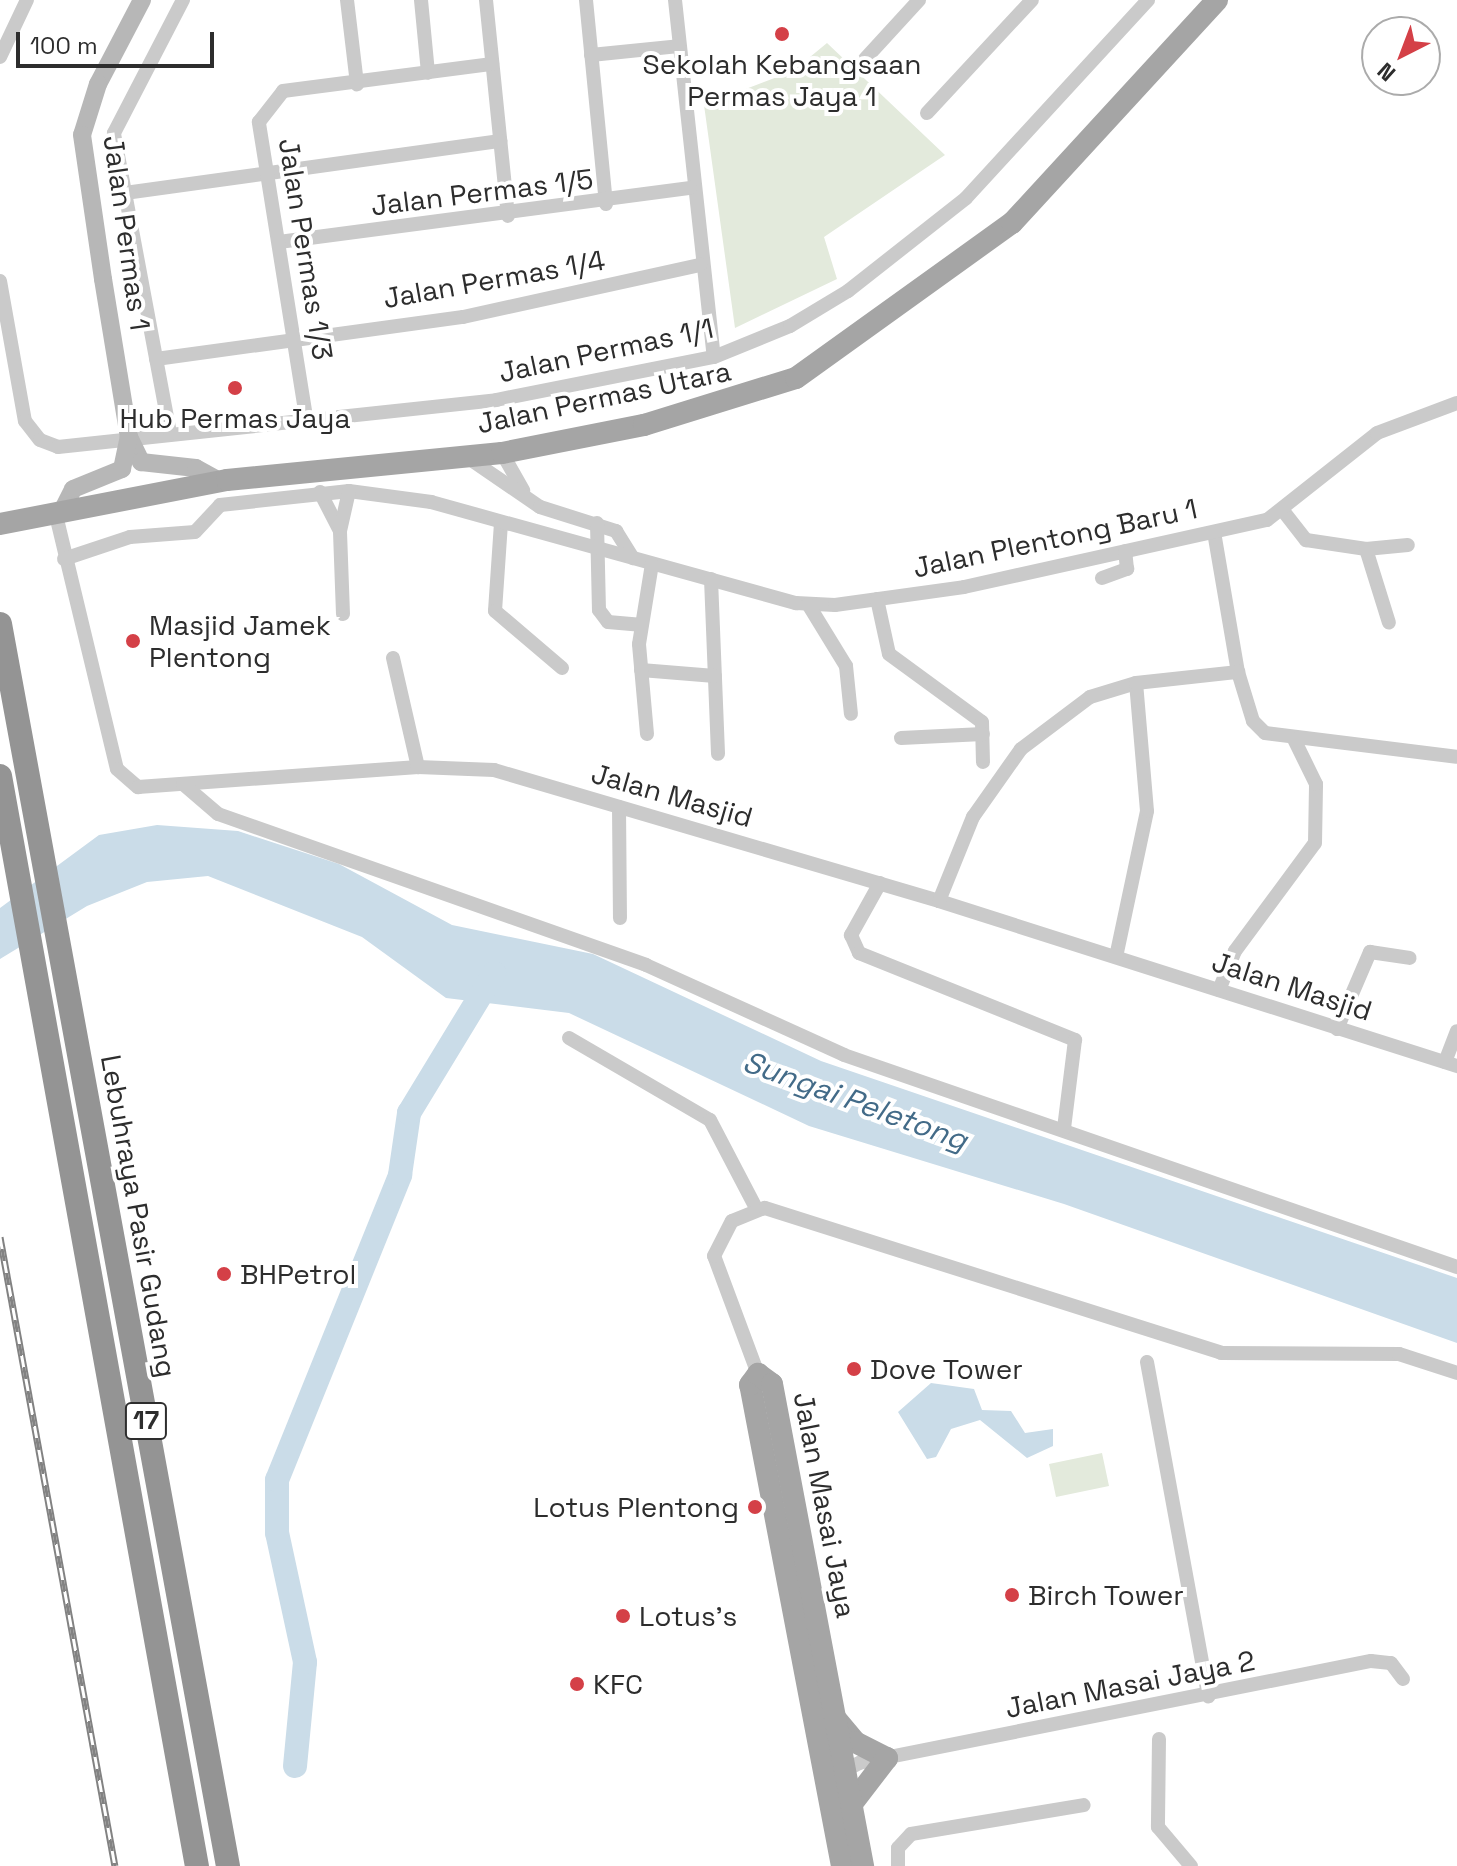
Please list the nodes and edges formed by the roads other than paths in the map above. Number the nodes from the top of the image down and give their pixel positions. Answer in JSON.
{"nodes":[{"id":1,"x":27,"y":0,"type":"edge"},
{"id":2,"x":142,"y":0,"type":"edge"},
{"id":3,"x":183,"y":0,"type":"edge"},
{"id":4,"x":347,"y":0,"type":"edge"},
{"id":5,"x":421,"y":0,"type":"edge"},
{"id":6,"x":486,"y":0,"type":"edge"},
{"id":7,"x":586,"y":0,"type":"edge"},
{"id":8,"x":675,"y":0,"type":"edge"},
{"id":9,"x":919,"y":0,"type":"edge"},
{"id":10,"x":1032,"y":0,"type":"edge"},
{"id":11,"x":1148,"y":0,"type":"edge"},
{"id":12,"x":1217,"y":0,"type":"edge"},
{"id":13,"x":679,"y":46,"type":"junction"},
{"id":14,"x":591,"y":55,"type":"junction"},
{"id":15,"x":0,"y":57,"type":"edge"},
{"id":16,"x":865,"y":59,"type":"dead end"},
{"id":17,"x":492,"y":64,"type":"junction"},
{"id":18,"x":428,"y":73,"type":"junction"},
{"id":19,"x":357,"y":84,"type":"junction"},
{"id":20,"x":927,"y":113,"type":"dead end"},
{"id":21,"x":500,"y":141,"type":"junction"},
{"id":22,"x":267,"y":172,"type":"junction"},
{"id":23,"x":690,"y":188,"type":"junction"},
{"id":24,"x":125,"y":193,"type":"junction"},
{"id":25,"x":606,"y":204,"type":"junction"},
{"id":26,"x":508,"y":216,"type":"junction"},
{"id":27,"x":279,"y":242,"type":"junction"},
{"id":28,"x":700,"y":265,"type":"junction"},
{"id":29,"x":0,"y":281,"type":"edge"},
{"id":30,"x":296,"y":335,"type":"junction"},
{"id":31,"x":714,"y":357,"type":"junction"},
{"id":32,"x":156,"y":359,"type":"junction"},
{"id":33,"x":1457,"y":403,"type":"edge"},
{"id":34,"x":307,"y":423,"type":"junction"},
{"id":35,"x":170,"y":433,"type":"junction"},
{"id":36,"x":129,"y":437,"type":"junction"},
{"id":37,"x":502,"y":453,"type":"junction"},
{"id":38,"x":467,"y":457,"type":"junction"},
{"id":39,"x":219,"y":481,"type":"junction"},
{"id":40,"x":349,"y":491,"type":"junction"},
{"id":41,"x":320,"y":492,"type":"junction"},
{"id":42,"x":540,"y":507,"type":"junction"},
{"id":43,"x":59,"y":510,"type":"junction"},
{"id":44,"x":1284,"y":512,"type":"junction"},
{"id":45,"x":501,"y":523,"type":"junction"},
{"id":46,"x":597,"y":523,"type":"junction"},
{"id":47,"x":0,"y":524,"type":"edge"},
{"id":48,"x":340,"y":531,"type":"junction"},
{"id":49,"x":1214,"y":532,"type":"junction"},
{"id":50,"x":1408,"y":545,"type":"dead end"},
{"id":51,"x":598,"y":548,"type":"junction"},
{"id":52,"x":1366,"y":549,"type":"junction"},
{"id":53,"x":1125,"y":551,"type":"junction"},
{"id":54,"x":633,"y":558,"type":"junction"},
{"id":55,"x":64,"y":559,"type":"junction"},
{"id":56,"x":652,"y":564,"type":"junction"},
{"id":57,"x":1102,"y":578,"type":"dead end"},
{"id":58,"x":711,"y":579,"type":"junction"},
{"id":59,"x":877,"y":599,"type":"junction"},
{"id":60,"x":808,"y":604,"type":"junction"},
{"id":61,"x":343,"y":614,"type":"dead end"},
{"id":62,"x":1389,"y":623,"type":"dead end"},
{"id":63,"x":0,"y":624,"type":"edge"},
{"id":64,"x":640,"y":625,"type":"junction"},
{"id":65,"x":393,"y":658,"type":"dead end"},
{"id":66,"x":562,"y":668,"type":"dead end"},
{"id":67,"x":641,"y":670,"type":"junction"},
{"id":68,"x":1238,"y":672,"type":"junction"},
{"id":69,"x":715,"y":676,"type":"junction"},
{"id":70,"x":1136,"y":683,"type":"junction"},
{"id":71,"x":851,"y":714,"type":"dead end"},
{"id":72,"x":647,"y":734,"type":"dead end"},
{"id":73,"x":983,"y":734,"type":"junction"},
{"id":74,"x":901,"y":738,"type":"dead end"},
{"id":75,"x":1294,"y":739,"type":"junction"},
{"id":76,"x":718,"y":754,"type":"dead end"},
{"id":77,"x":1457,"y":757,"type":"edge"},
{"id":78,"x":983,"y":762,"type":"dead end"},
{"id":79,"x":418,"y":767,"type":"junction"},
{"id":80,"x":0,"y":776,"type":"edge"},
{"id":81,"x":183,"y":784,"type":"junction"},
{"id":82,"x":619,"y":807,"type":"junction"},
{"id":83,"x":880,"y":883,"type":"junction"},
{"id":84,"x":939,"y":901,"type":"junction"},
{"id":85,"x":620,"y":918,"type":"dead end"},
{"id":86,"x":1116,"y":957,"type":"junction"},
{"id":87,"x":1410,"y":958,"type":"dead end"},
{"id":88,"x":1219,"y":990,"type":"junction"},
{"id":89,"x":1337,"y":1029,"type":"junction"},
{"id":90,"x":1457,"y":1031,"type":"edge"},
{"id":91,"x":569,"y":1038,"type":"dead end"},
{"id":92,"x":1451,"y":1064,"type":"edge"},
{"id":93,"x":1064,"y":1128,"type":"junction"},
{"id":94,"x":756,"y":1208,"type":"junction"},
{"id":95,"x":1457,"y":1267,"type":"edge"},
{"id":96,"x":1147,"y":1362,"type":"dead end"},
{"id":97,"x":1457,"y":1373,"type":"edge"},
{"id":98,"x":758,"y":1374,"type":"junction"},
{"id":99,"x":1403,"y":1679,"type":"dead end"},
{"id":100,"x":1208,"y":1696,"type":"junction"},
{"id":101,"x":835,"y":1718,"type":"junction"},
{"id":102,"x":1159,"y":1739,"type":"dead end"},
{"id":103,"x":887,"y":1758,"type":"junction"},
{"id":104,"x":839,"y":1765,"type":"junction"},
{"id":105,"x":851,"y":1805,"type":"junction"},
{"id":106,"x":1084,"y":1805,"type":"dead end"},
{"id":107,"x":197,"y":1866,"type":"edge"},
{"id":108,"x":228,"y":1866,"type":"edge"},
{"id":109,"x":842,"y":1866,"type":"edge"},
{"id":110,"x":863,"y":1866,"type":"edge"},
{"id":111,"x":898,"y":1866,"type":"edge"},
{"id":112,"x":1191,"y":1866,"type":"edge"}],
"edges":[{"from":1,"to":15,"type":"street"},
{"from":2,"to":36,"type":"street","name":"Jalan Permas 1"},
{"from":3,"to":24,"type":"street"},
{"from":4,"to":19,"type":"street"},
{"from":5,"to":18,"type":"street"},
{"from":6,"to":17,"type":"street"},
{"from":7,"to":14,"type":"street"},
{"from":8,"to":13,"type":"street"},
{"from":9,"to":16,"type":"street"},
{"from":10,"to":20,"type":"street"},
{"from":11,"to":31,"type":"street","name":"Jalan Permas 1/1"},
{"from":12,"to":37,"type":"main road","name":"Jalan Permas Utara"},
{"from":13,"to":14,"type":"street"},
{"from":13,"to":23,"type":"street"},
{"from":14,"to":25,"type":"street"},
{"from":17,"to":18,"type":"street"},
{"from":17,"to":21,"type":"street"},
{"from":18,"to":19,"type":"street"},
{"from":19,"to":22,"type":"street","name":"Jalan Permas 1/3"},
{"from":21,"to":22,"type":"street"},
{"from":21,"to":26,"type":"street"},
{"from":22,"to":24,"type":"street"},
{"from":22,"to":27,"type":"street","name":"Jalan Permas 1/3"},
{"from":23,"to":25,"type":"street","name":"Jalan Permas 1/5"},
{"from":23,"to":28,"type":"street"},
{"from":24,"to":32,"type":"street"},
{"from":25,"to":26,"type":"street","name":"Jalan Permas 1/5"},
{"from":26,"to":27,"type":"street","name":"Jalan Permas 1/5"},
{"from":27,"to":30,"type":"street","name":"Jalan Permas 1/3"},
{"from":28,"to":30,"type":"street","name":"Jalan Permas 1/4"},
{"from":28,"to":31,"type":"street"},
{"from":29,"to":36,"type":"street","name":"Jalan Permas 1/1"},
{"from":30,"to":32,"type":"street","name":"Jalan Permas 1/4"},
{"from":30,"to":34,"type":"street","name":"Jalan Permas 1/3"},
{"from":31,"to":34,"type":"street","name":"Jalan Permas 1/1"},
{"from":32,"to":35,"type":"street"},
{"from":33,"to":44,"type":"street","name":"Jalan Plentong Baru 1"},
{"from":34,"to":35,"type":"street","name":"Jalan Permas 1/1"},
{"from":35,"to":36,"type":"street","name":"Jalan Permas 1/1"},
{"from":36,"to":39,"type":"street"},
{"from":36,"to":43,"type":"street"},
{"from":37,"to":38,"type":"main road","name":"Jalan Permas Utara"},
{"from":37,"to":42,"type":"street"},
{"from":38,"to":39,"type":"main road","name":"Jalan Permas Utara"},
{"from":38,"to":42,"type":"street"},
{"from":39,"to":43,"type":"main road","name":"Jalan Permas Utara"},
{"from":40,"to":41,"type":"street","name":"Jalan Plentong Baru 1"},
{"from":40,"to":45,"type":"street","name":"Jalan Plentong Baru 1"},
{"from":40,"to":48,"type":"street"},
{"from":41,"to":48,"type":"street"},
{"from":41,"to":55,"type":"street","name":"Jalan Plentong Baru 1"},
{"from":42,"to":46,"type":"street"},
{"from":43,"to":47,"type":"main road","name":"Jalan Permas Utara"},
{"from":43,"to":55,"type":"street","name":"Jalan Masjid"},
{"from":44,"to":49,"type":"street","name":"Jalan Plentong Baru 1"},
{"from":44,"to":52,"type":"street"},
{"from":45,"to":51,"type":"street","name":"Jalan Plentong Baru 1"},
{"from":45,"to":66,"type":"street"},
{"from":46,"to":51,"type":"street"},
{"from":46,"to":54,"type":"street"},
{"from":48,"to":61,"type":"street"},
{"from":49,"to":53,"type":"street","name":"Jalan Plentong Baru 1"},
{"from":49,"to":68,"type":"street"},
{"from":50,"to":52,"type":"street"},
{"from":51,"to":54,"type":"street","name":"Jalan Plentong Baru 1"},
{"from":51,"to":64,"type":"street"},
{"from":52,"to":62,"type":"street"},
{"from":53,"to":57,"type":"street"},
{"from":53,"to":59,"type":"street","name":"Jalan Plentong Baru 1"},
{"from":54,"to":56,"type":"street","name":"Jalan Plentong Baru 1"},
{"from":55,"to":81,"type":"street","name":"Jalan Masjid"},
{"from":56,"to":58,"type":"street","name":"Jalan Plentong Baru 1"},
{"from":56,"to":64,"type":"street"},
{"from":58,"to":60,"type":"street","name":"Jalan Plentong Baru 1"},
{"from":58,"to":69,"type":"street"},
{"from":59,"to":60,"type":"street","name":"Jalan Plentong Baru 1"},
{"from":59,"to":73,"type":"street"},
{"from":60,"to":71,"type":"street"},
{"from":63,"to":108,"type":"highway","name":"Lebuhraya Pasir Gudang","number":"17"},
{"from":64,"to":67,"type":"street"},
{"from":65,"to":79,"type":"street"},
{"from":67,"to":69,"type":"street"},
{"from":67,"to":72,"type":"street"},
{"from":68,"to":70,"type":"street"},
{"from":68,"to":75,"type":"street"},
{"from":69,"to":76,"type":"street"},
{"from":70,"to":84,"type":"street"},
{"from":70,"to":86,"type":"street"},
{"from":73,"to":74,"type":"street"},
{"from":73,"to":78,"type":"street"},
{"from":75,"to":77,"type":"street"},
{"from":75,"to":88,"type":"street"},
{"from":79,"to":81,"type":"street","name":"Jalan Masjid"},
{"from":79,"to":82,"type":"street","name":"Jalan Masjid"},
{"from":80,"to":107,"type":"highway","name":"Lebuhraya Pasir Gudang","number":"17"},
{"from":81,"to":93,"type":"street"},
{"from":82,"to":83,"type":"street","name":"Jalan Masjid"},
{"from":82,"to":85,"type":"street"},
{"from":83,"to":84,"type":"street","name":"Jalan Masjid"},
{"from":83,"to":93,"type":"street"},
{"from":84,"to":86,"type":"street","name":"Jalan Masjid"},
{"from":86,"to":88,"type":"street","name":"Jalan Masjid"},
{"from":87,"to":89,"type":"street"},
{"from":88,"to":89,"type":"street","name":"Jalan Masjid"},
{"from":89,"to":92,"type":"street","name":"Jalan Masjid"},
{"from":90,"to":92,"type":"street"},
{"from":91,"to":94,"type":"street"},
{"from":93,"to":95,"type":"street"},
{"from":94,"to":97,"type":"street"},
{"from":94,"to":98,"type":"street"},
{"from":96,"to":100,"type":"street"},
{"from":98,"to":101,"type":"main road","name":"Jalan Masai Jaya"},
{"from":98,"to":104,"type":"main road","name":"Jalan Masai Jaya"},
{"from":99,"to":100,"type":"street","name":"Jalan Masai Jaya 2"},
{"from":100,"to":103,"type":"street","name":"Jalan Masai Jaya 2"},
{"from":101,"to":103,"type":"main road"},
{"from":101,"to":104,"type":"main road","name":"Jalan Masai Jaya"},
{"from":102,"to":112,"type":"street"},
{"from":103,"to":104,"type":"street","name":"Jalan Masai Jaya 2"},
{"from":103,"to":105,"type":"main road"},
{"from":104,"to":105,"type":"main road","name":"Jalan Masai Jaya"},
{"from":104,"to":109,"type":"main road","name":"Jalan Masai Jaya"},
{"from":105,"to":110,"type":"main road","name":"Jalan Masai Jaya"},
{"from":106,"to":111,"type":"street"}]}
